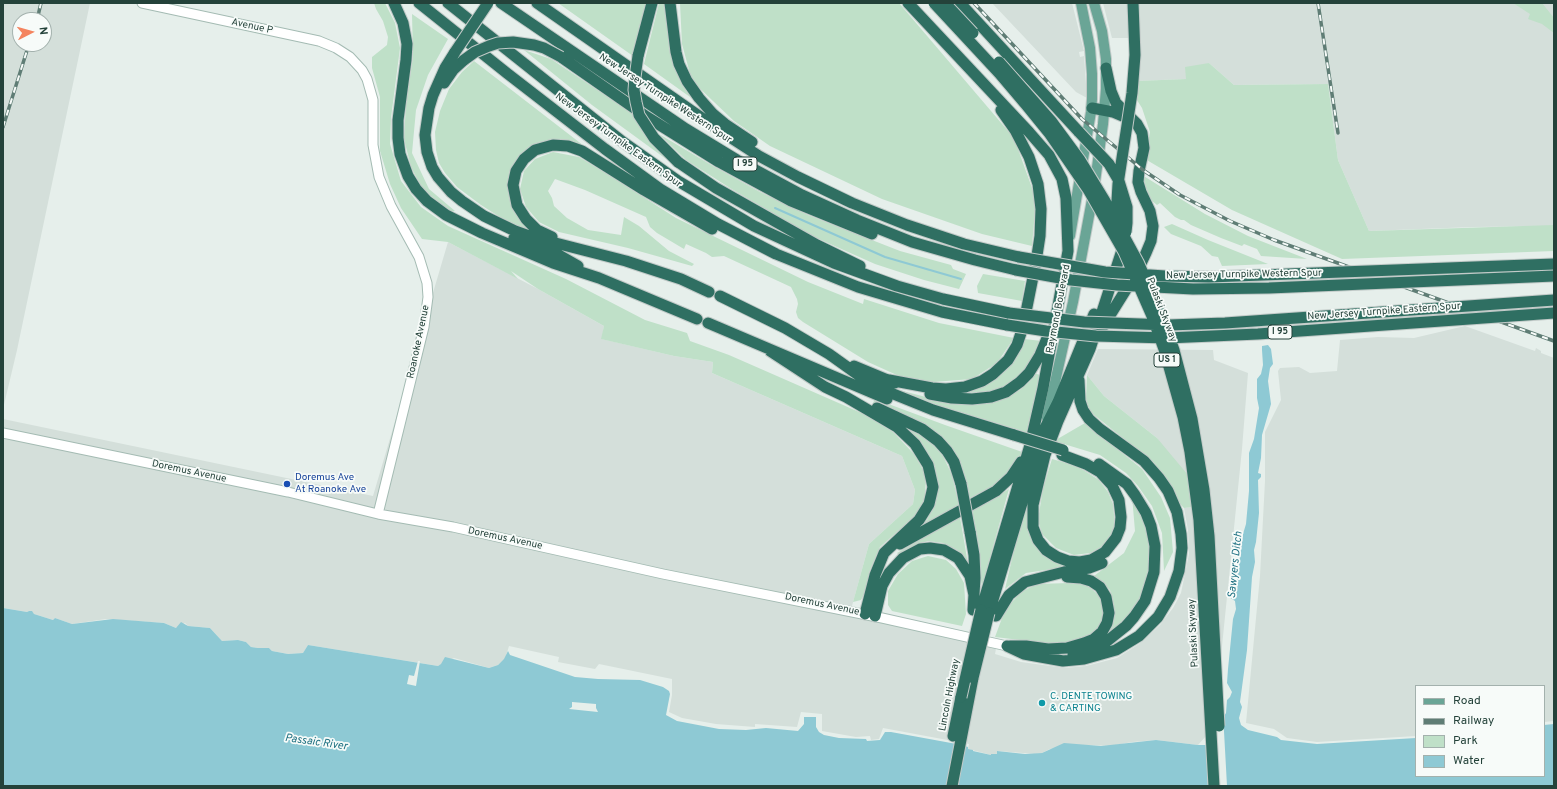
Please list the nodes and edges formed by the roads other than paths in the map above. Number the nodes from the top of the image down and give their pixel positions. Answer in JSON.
{"nodes":[{"id":1,"x":142,"y":3,"type":"edge"},
{"id":2,"x":394,"y":3,"type":"edge"},
{"id":3,"x":420,"y":3,"type":"edge"},
{"id":4,"x":448,"y":3,"type":"edge"},
{"id":5,"x":481,"y":3,"type":"edge"},
{"id":6,"x":488,"y":3,"type":"edge"},
{"id":7,"x":501,"y":3,"type":"edge"},
{"id":8,"x":537,"y":3,"type":"edge"},
{"id":9,"x":652,"y":3,"type":"edge"},
{"id":10,"x":670,"y":3,"type":"edge"},
{"id":11,"x":908,"y":3,"type":"edge"},
{"id":12,"x":934,"y":3,"type":"edge"},
{"id":13,"x":945,"y":3,"type":"edge"},
{"id":14,"x":960,"y":3,"type":"edge"},
{"id":15,"x":1081,"y":3,"type":"edge"},
{"id":16,"x":1094,"y":3,"type":"edge"},
{"id":17,"x":1133,"y":3,"type":"edge"},
{"id":18,"x":932,"y":30,"type":"junction"},
{"id":19,"x":452,"y":50,"type":"junction"},
{"id":20,"x":356,"y":63,"type":"joint"},
{"id":21,"x":1106,"y":68,"type":"junction"},
{"id":22,"x":1092,"y":108,"type":"junction"},
{"id":23,"x":1104,"y":110,"type":"junction"},
{"id":24,"x":428,"y":116,"type":"junction"},
{"id":25,"x":1135,"y":122,"type":"junction"},
{"id":26,"x":798,"y":177,"type":"junction"},
{"id":27,"x":1124,"y":230,"type":"junction"},
{"id":28,"x":912,"y":242,"type":"junction"},
{"id":29,"x":757,"y":244,"type":"junction"},
{"id":30,"x":570,"y":246,"type":"junction"},
{"id":31,"x":1068,"y":251,"type":"junction"},
{"id":32,"x":1554,"y":264,"type":"edge"},
{"id":33,"x":1554,"y":276,"type":"edge"},
{"id":34,"x":599,"y":278,"type":"junction"},
{"id":35,"x":897,"y":286,"type":"junction"},
{"id":36,"x":709,"y":292,"type":"dead end"},
{"id":37,"x":720,"y":296,"type":"dead end"},
{"id":38,"x":1554,"y":300,"type":"edge"},
{"id":39,"x":1057,"y":310,"type":"junction"},
{"id":40,"x":1554,"y":312,"type":"edge"},
{"id":41,"x":697,"y":319,"type":"dead end"},
{"id":42,"x":708,"y":323,"type":"dead end"},
{"id":43,"x":1090,"y":349,"type":"junction"},
{"id":44,"x":770,"y":351,"type":"junction"},
{"id":45,"x":829,"y":354,"type":"junction"},
{"id":46,"x":1079,"y":374,"type":"junction"},
{"id":47,"x":889,"y":380,"type":"junction"},
{"id":48,"x":846,"y":397,"type":"junction"},
{"id":49,"x":1044,"y":430,"type":"junction"},
{"id":50,"x":3,"y":433,"type":"edge"},
{"id":51,"x":1013,"y":438,"type":"junction"},
{"id":52,"x":1030,"y":445,"type":"junction"},
{"id":53,"x":1063,"y":453,"type":"junction"},
{"id":54,"x":1111,"y":472,"type":"junction"},
{"id":55,"x":378,"y":514,"type":"junction"},
{"id":56,"x":878,"y":567,"type":"junction"},
{"id":57,"x":1045,"y":577,"type":"junction"},
{"id":58,"x":974,"y":596,"type":"junction"},
{"id":59,"x":985,"y":612,"type":"junction"},
{"id":60,"x":870,"y":615,"type":"junction"},
{"id":61,"x":1008,"y":646,"type":"junction"},
{"id":62,"x":1049,"y":659,"type":"junction"},
{"id":63,"x":944,"y":786,"type":"edge"},
{"id":64,"x":952,"y":786,"type":"edge"},
{"id":65,"x":1214,"y":786,"type":"edge"},
{"id":66,"x":1222,"y":786,"type":"edge"}],
"edges":[{"from":1,"to":20,"type":"main road","name":"Avenue P"},
{"from":2,"to":34,"type":"highway"},
{"from":3,"to":29,"type":"highway","name":"New Jersey Turnpike Eastern Spur","number":"I 95"},
{"from":4,"to":35,"type":"highway","name":"New Jersey Turnpike Eastern Spur","number":"I 95"},
{"from":5,"to":19,"type":"highway"},
{"from":6,"to":19,"type":"highway","bridge":true},
{"from":7,"to":28,"type":"highway","name":"New Jersey Turnpike Western Spur","number":"I 95"},
{"from":8,"to":26,"type":"highway","name":"New Jersey Turnpike Western Spur","number":"I 95"},
{"from":9,"to":35,"type":"highway","bridge":true},
{"from":10,"to":26,"type":"highway"},
{"from":11,"to":18,"type":"highway"},
{"from":12,"to":65,"type":"highway","name":"Pulaski Skyway","number":"US 1","bridge":true},
{"from":13,"to":27,"type":"highway","name":"Pulaski Skyway","number":"US 1","bridge":true},
{"from":14,"to":27,"type":"highway","bridge":true},
{"from":15,"to":22,"type":"main road","name":"Raymond Boulevard"},
{"from":16,"to":21,"type":"main road","name":"Raymond Boulevard"},
{"from":17,"to":27,"type":"highway","bridge":true},
{"from":18,"to":31,"type":"highway"},
{"from":18,"to":47,"type":"highway"},
{"from":19,"to":24,"type":"highway"},
{"from":19,"to":34,"type":"highway"},
{"from":20,"to":55,"type":"main road","name":"Roanoke Avenue"},
{"from":21,"to":23,"type":"main road","name":"Raymond Boulevard"},
{"from":21,"to":25,"type":"highway"},
{"from":22,"to":23,"type":"highway"},
{"from":22,"to":31,"type":"main road","name":"Raymond Boulevard"},
{"from":23,"to":25,"type":"highway"},
{"from":23,"to":49,"type":"main road","name":"Raymond Boulevard"},
{"from":24,"to":28,"type":"highway","bridge":true},
{"from":24,"to":30,"type":"highway"},
{"from":25,"to":43,"type":"highway"},
{"from":26,"to":32,"type":"highway","name":"New Jersey Turnpike Western Spur","number":"I 95","bridge":true},
{"from":27,"to":43,"type":"highway"},
{"from":27,"to":49,"type":"highway"},
{"from":27,"to":66,"type":"highway","name":"Pulaski Skyway","number":"US 1","bridge":true},
{"from":28,"to":33,"type":"highway","name":"New Jersey Turnpike Western Spur","number":"I 95","bridge":true},
{"from":29,"to":30,"type":"highway"},
{"from":29,"to":40,"type":"highway","name":"New Jersey Turnpike Eastern Spur","number":"I 95","bridge":true},
{"from":30,"to":36,"type":"highway"},
{"from":31,"to":39,"type":"highway","name":"Raymond Boulevard"},
{"from":34,"to":41,"type":"highway"},
{"from":35,"to":38,"type":"highway","name":"New Jersey Turnpike Eastern Spur","number":"I 95","bridge":true},
{"from":37,"to":45,"type":"highway"},
{"from":39,"to":47,"type":"highway"},
{"from":39,"to":52,"type":"highway","name":"Raymond Boulevard"},
{"from":42,"to":44,"type":"highway"},
{"from":43,"to":46,"type":"highway"},
{"from":44,"to":48,"type":"highway"},
{"from":44,"to":51,"type":"highway"},
{"from":45,"to":47,"type":"highway"},
{"from":45,"to":51,"type":"highway"},
{"from":46,"to":53,"type":"highway"},
{"from":46,"to":62,"type":"highway"},
{"from":48,"to":56,"type":"highway"},
{"from":48,"to":58,"type":"highway","bridge":true},
{"from":49,"to":59,"type":"highway","name":"Raymond Boulevard"},
{"from":50,"to":55,"type":"main road","name":"Doremus Avenue"},
{"from":51,"to":53,"type":"highway"},
{"from":52,"to":56,"type":"highway"},
{"from":52,"to":59,"type":"highway","name":"Raymond Boulevard"},
{"from":53,"to":54,"type":"highway"},
{"from":54,"to":57,"type":"highway"},
{"from":54,"to":62,"type":"highway"},
{"from":55,"to":60,"type":"main road","name":"Doremus Avenue"},
{"from":56,"to":60,"type":"highway"},
{"from":57,"to":59,"type":"highway"},
{"from":57,"to":61,"type":"highway"},
{"from":58,"to":59,"type":"highway"},
{"from":58,"to":60,"type":"highway"},
{"from":59,"to":63,"type":"highway","name":"Lincoln Highway","bridge":true},
{"from":59,"to":64,"type":"highway","name":"Lincoln Highway","bridge":true},
{"from":60,"to":61,"type":"main road","name":"Doremus Avenue"},
{"from":61,"to":62,"type":"highway"}]}
